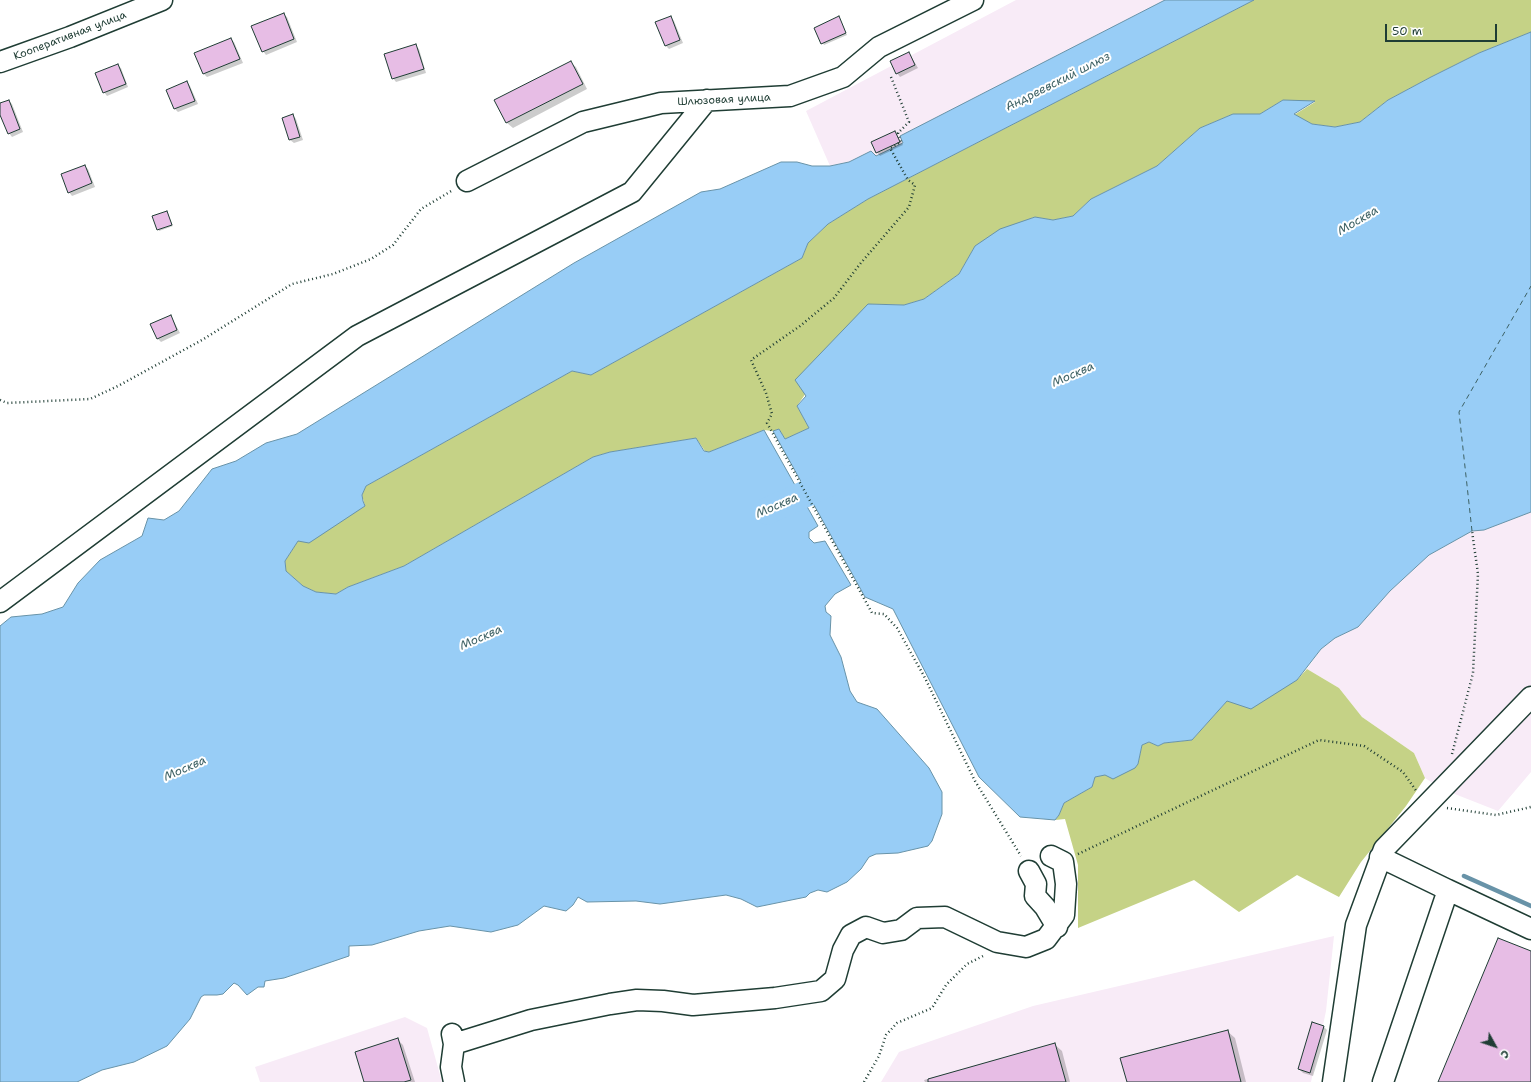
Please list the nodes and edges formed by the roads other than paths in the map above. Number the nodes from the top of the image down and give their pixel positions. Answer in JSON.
{"nodes":[{"id":1,"x":162,"y":0,"type":"edge"},
{"id":2,"x":973,"y":0,"type":"edge"},
{"id":3,"x":0,"y":62,"type":"edge"},
{"id":4,"x":707,"y":100,"type":"junction"},
{"id":5,"x":467,"y":181,"type":"road end"},
{"id":6,"x":0,"y":602,"type":"edge"},
{"id":7,"x":1531,"y":697,"type":"edge"},
{"id":8,"x":1380,"y":857,"type":"junction"},
{"id":9,"x":1057,"y":859,"type":"road end"},
{"id":10,"x":1027,"y":863,"type":"road end"},
{"id":11,"x":1448,"y":890,"type":"junction"},
{"id":12,"x":1056,"y":926,"type":"junction"},
{"id":13,"x":1531,"y":928,"type":"edge"},
{"id":14,"x":454,"y":1082,"type":"edge"},
{"id":15,"x":1333,"y":1082,"type":"edge"},
{"id":16,"x":1383,"y":1082,"type":"edge"}],
"edges":[{"from":1,"to":3,"type":"street","name":"Кооперативная улица"},
{"from":2,"to":4,"type":"street","name":"Шлюзовая улица"},
{"from":4,"to":5,"type":"street","name":"Шлюзовая улица"},
{"from":4,"to":6,"type":"street"},
{"from":7,"to":8,"type":"street"},
{"from":8,"to":11,"type":"street"},
{"from":8,"to":15,"type":"street"},
{"from":9,"to":12,"type":"street"},
{"from":10,"to":12,"type":"street"},
{"from":11,"to":13,"type":"street"},
{"from":11,"to":16,"type":"street"},
{"from":12,"to":14,"type":"street"}]}
